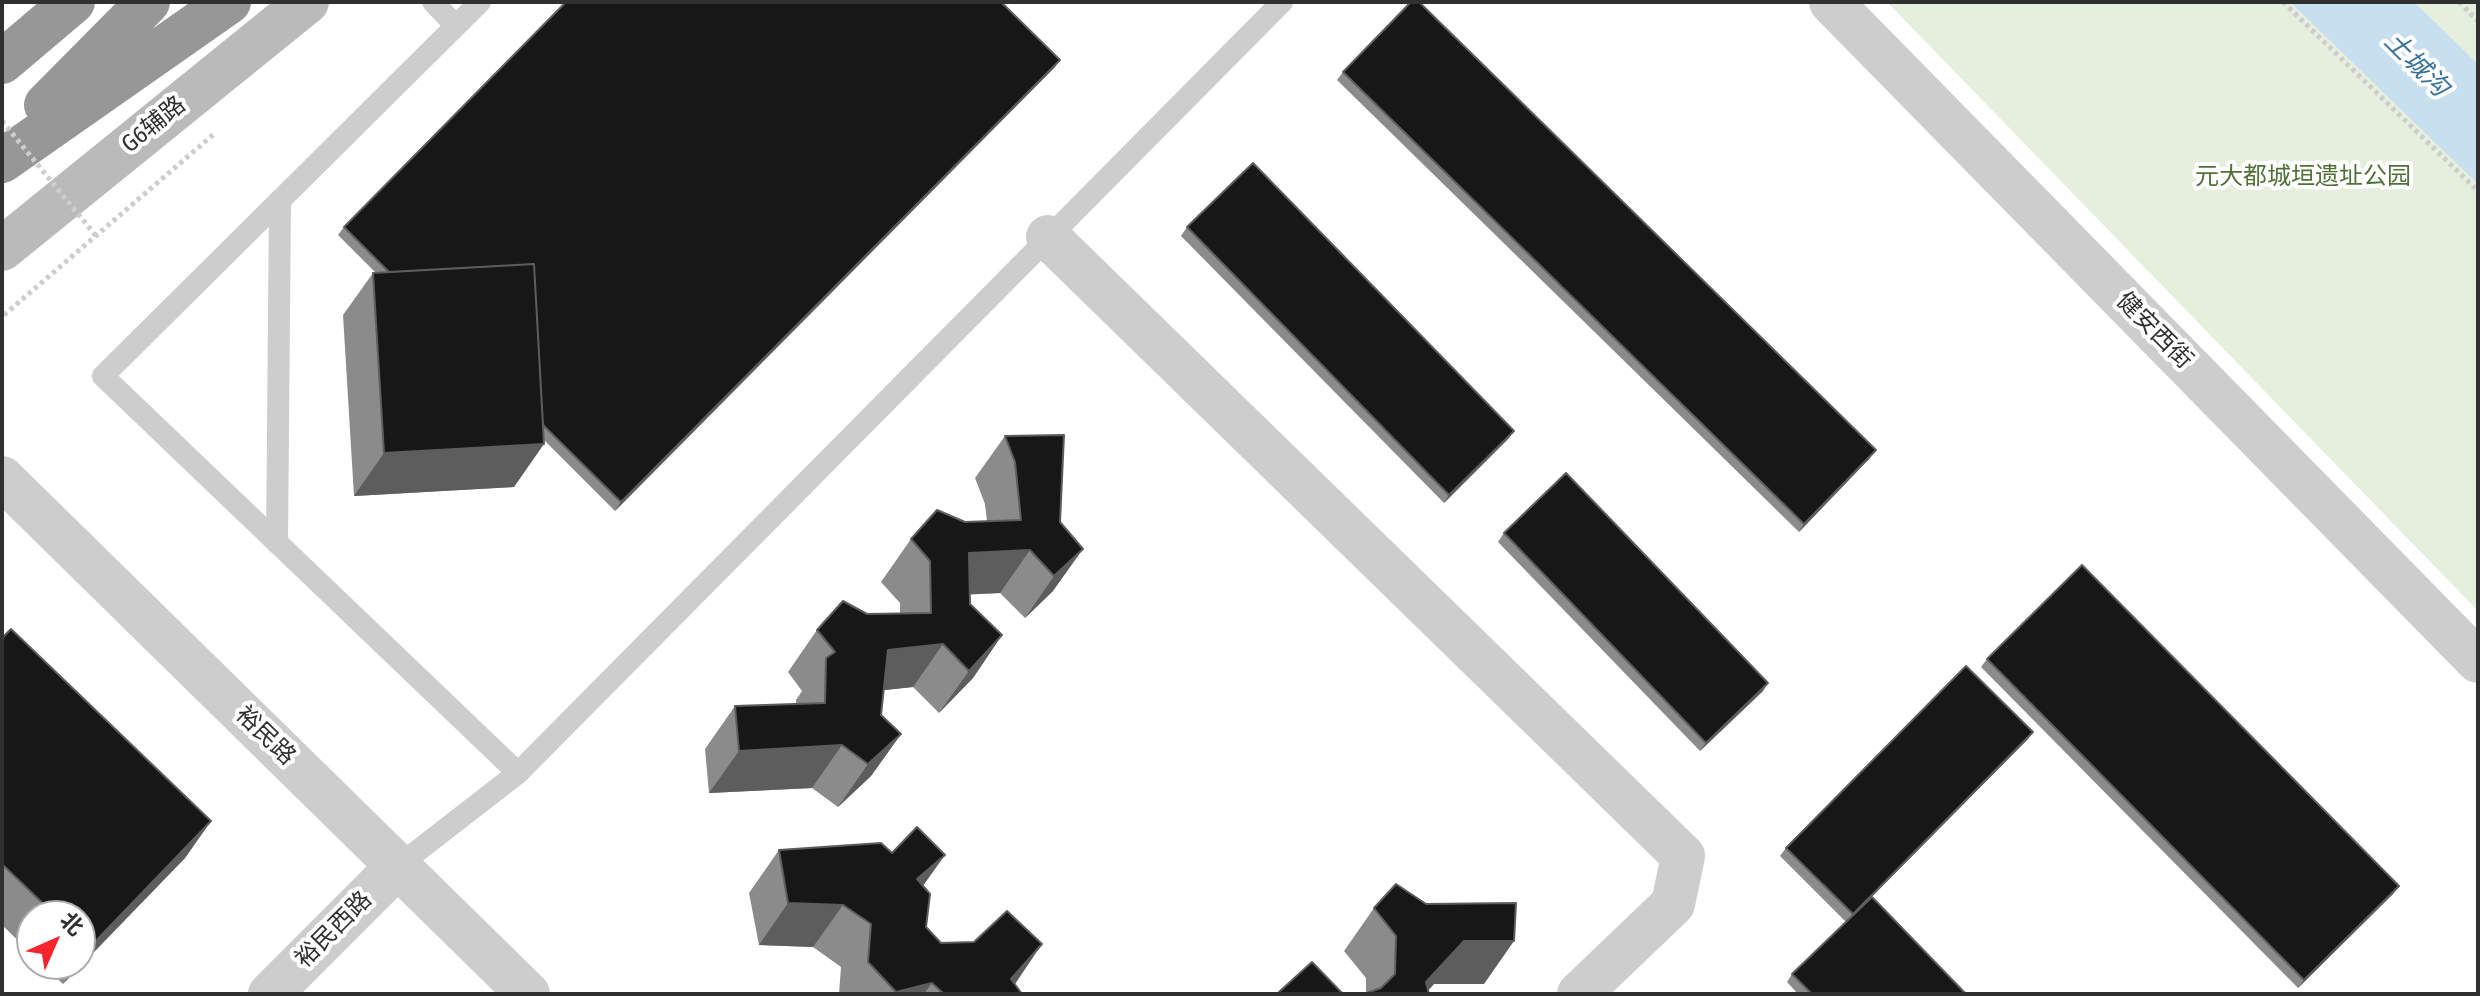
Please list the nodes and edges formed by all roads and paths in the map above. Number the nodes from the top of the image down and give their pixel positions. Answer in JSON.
{"nodes":[{"id":1,"x":73,"y":2,"type":"edge"},
{"id":2,"x":148,"y":2,"type":"edge"},
{"id":3,"x":229,"y":2,"type":"edge"},
{"id":4,"x":307,"y":2,"type":"edge"},
{"id":5,"x":433,"y":2,"type":"edge"},
{"id":6,"x":480,"y":2,"type":"edge"},
{"id":7,"x":1282,"y":2,"type":"edge"},
{"id":8,"x":1831,"y":2,"type":"edge"},
{"id":9,"x":2283,"y":2,"type":"edge"},
{"id":10,"x":2459,"y":2,"type":"edge"},
{"id":11,"x":2478,"y":21,"type":"edge"},
{"id":12,"x":456,"y":26,"type":"junction"},
{"id":13,"x":2,"y":62,"type":"edge"},
{"id":14,"x":2,"y":121,"type":"edge"},
{"id":15,"x":215,"y":134,"type":"dead end"},
{"id":16,"x":2,"y":149,"type":"edge"},
{"id":17,"x":2,"y":161,"type":"edge"},
{"id":18,"x":2478,"y":191,"type":"edge"},
{"id":19,"x":280,"y":200,"type":"junction"},
{"id":20,"x":96,"y":236,"type":"junction"},
{"id":21,"x":1048,"y":237,"type":"junction"},
{"id":22,"x":2,"y":249,"type":"edge"},
{"id":23,"x":4,"y":315,"type":"edge"},
{"id":24,"x":2,"y":478,"type":"edge"},
{"id":25,"x":277,"y":543,"type":"junction"},
{"id":26,"x":2478,"y":661,"type":"edge"},
{"id":27,"x":518,"y":773,"type":"junction"},
{"id":28,"x":398,"y":866,"type":"junction"},
{"id":29,"x":270,"y":994,"type":"edge"},
{"id":30,"x":528,"y":994,"type":"edge"},
{"id":31,"x":1579,"y":994,"type":"edge"}],
"edges":[{"from":1,"to":13,"type":"highway"},
{"from":2,"to":16,"type":"highway"},
{"from":3,"to":17,"type":"highway"},
{"from":4,"to":22,"type":"main road","name":"G6辅路"},
{"from":5,"to":12,"type":"lane"},
{"from":6,"to":12,"type":"lane"},
{"from":7,"to":21,"type":"lane"},
{"from":8,"to":26,"type":"street","name":"健安西街"},
{"from":9,"to":18,"type":"path"},
{"from":10,"to":11,"type":"path"},
{"from":12,"to":19,"type":"lane"},
{"from":14,"to":20,"type":"path","bridge":true},
{"from":15,"to":20,"type":"path"},
{"from":19,"to":25,"type":"lane"},
{"from":19,"to":25,"type":"lane"},
{"from":20,"to":23,"type":"path"},
{"from":21,"to":27,"type":"lane"},
{"from":21,"to":31,"type":"street"},
{"from":24,"to":28,"type":"street","name":"裕民路"},
{"from":25,"to":27,"type":"lane"},
{"from":27,"to":28,"type":"lane"},
{"from":28,"to":29,"type":"street","name":"裕民西路"},
{"from":28,"to":30,"type":"street","name":"裕民路"}]}
